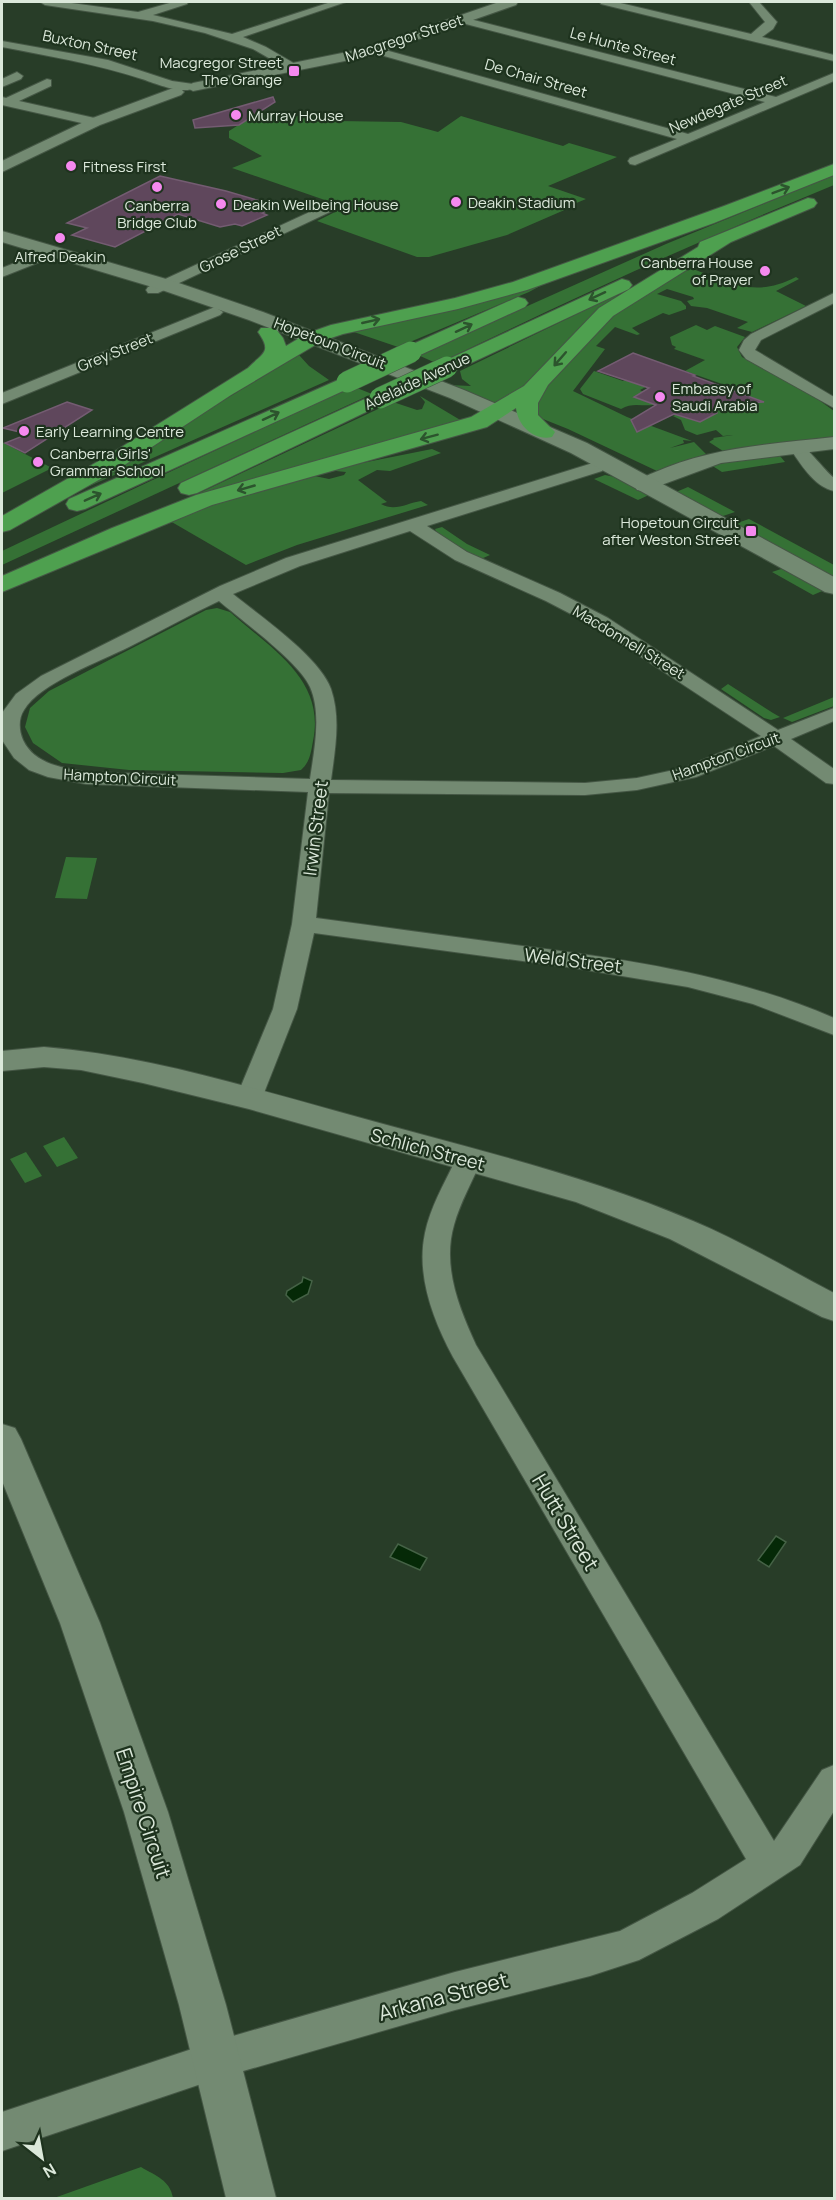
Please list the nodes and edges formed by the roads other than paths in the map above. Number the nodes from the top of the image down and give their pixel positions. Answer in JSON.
{"nodes":[{"id":1,"x":45,"y":2,"type":"edge"},
{"id":2,"x":183,"y":2,"type":"edge"},
{"id":3,"x":341,"y":2,"type":"edge"},
{"id":4,"x":505,"y":2,"type":"edge"},
{"id":5,"x":605,"y":2,"type":"edge"},
{"id":6,"x":754,"y":2,"type":"edge"},
{"id":7,"x":135,"y":16,"type":"junction"},
{"id":8,"x":462,"y":20,"type":"junction"},
{"id":9,"x":232,"y":37,"type":"junction"},
{"id":10,"x":753,"y":38,"type":"junction"},
{"id":11,"x":2,"y":44,"type":"edge"},
{"id":12,"x":374,"y":50,"type":"junction"},
{"id":13,"x":834,"y":58,"type":"edge"},
{"id":14,"x":293,"y":68,"type":"junction"},
{"id":15,"x":17,"y":76,"type":"dead end"},
{"id":16,"x":834,"y":77,"type":"edge"},
{"id":17,"x":47,"y":83,"type":"dead end"},
{"id":18,"x":2,"y":84,"type":"edge"},
{"id":19,"x":185,"y":90,"type":"junction"},
{"id":20,"x":5,"y":101,"type":"edge"},
{"id":21,"x":777,"y":101,"type":"junction"},
{"id":22,"x":95,"y":122,"type":"junction"},
{"id":23,"x":688,"y":138,"type":"junction"},
{"id":24,"x":635,"y":161,"type":"dead end"},
{"id":25,"x":4,"y":164,"type":"edge"},
{"id":26,"x":834,"y":169,"type":"edge"},
{"id":27,"x":829,"y":195,"type":"dead end"},
{"id":28,"x":327,"y":208,"type":"dead end"},
{"id":29,"x":727,"y":211,"type":"junction"},
{"id":30,"x":2,"y":236,"type":"edge"},
{"id":31,"x":727,"y":237,"type":"junction"},
{"id":32,"x":2,"y":242,"type":"edge"},
{"id":33,"x":50,"y":253,"type":"junction"},
{"id":34,"x":2,"y":273,"type":"edge"},
{"id":35,"x":159,"y":288,"type":"junction"},
{"id":36,"x":834,"y":297,"type":"edge"},
{"id":37,"x":222,"y":309,"type":"junction"},
{"id":38,"x":268,"y":332,"type":"junction"},
{"id":39,"x":309,"y":341,"type":"junction"},
{"id":40,"x":256,"y":371,"type":"junction"},
{"id":41,"x":539,"y":382,"type":"junction"},
{"id":42,"x":2,"y":399,"type":"edge"},
{"id":43,"x":834,"y":403,"type":"edge"},
{"id":44,"x":491,"y":415,"type":"junction"},
{"id":45,"x":544,"y":432,"type":"junction"},
{"id":46,"x":834,"y":443,"type":"edge"},
{"id":47,"x":797,"y":447,"type":"junction"},
{"id":48,"x":601,"y":465,"type":"junction"},
{"id":49,"x":645,"y":484,"type":"junction"},
{"id":50,"x":834,"y":486,"type":"edge"},
{"id":51,"x":2,"y":525,"type":"edge"},
{"id":52,"x":413,"y":525,"type":"junction"},
{"id":53,"x":2,"y":538,"type":"edge"},
{"id":54,"x":2,"y":576,"type":"edge"},
{"id":55,"x":2,"y":585,"type":"edge"},
{"id":56,"x":834,"y":587,"type":"edge"},
{"id":57,"x":221,"y":593,"type":"junction"},
{"id":58,"x":834,"y":714,"type":"edge"},
{"id":59,"x":778,"y":738,"type":"junction"},
{"id":60,"x":834,"y":778,"type":"edge"},
{"id":61,"x":320,"y":786,"type":"junction"},
{"id":62,"x":304,"y":924,"type":"junction"},
{"id":63,"x":834,"y":1028,"type":"edge"},
{"id":64,"x":2,"y":1060,"type":"edge"},
{"id":65,"x":249,"y":1098,"type":"junction"},
{"id":66,"x":468,"y":1161,"type":"junction"},
{"id":67,"x":834,"y":1308,"type":"edge"},
{"id":68,"x":2,"y":1439,"type":"edge"},
{"id":69,"x":834,"y":1781,"type":"edge"},
{"id":70,"x":769,"y":1865,"type":"junction"},
{"id":71,"x":219,"y":2059,"type":"junction"},
{"id":72,"x":2,"y":2132,"type":"edge"},
{"id":73,"x":251,"y":2199,"type":"edge"}],
"edges":[{"from":1,"to":7,"type":"street"},
{"from":2,"to":7,"type":"street"},
{"from":3,"to":9,"type":"street"},
{"from":4,"to":8,"type":"street","name":"Macgregor Street"},
{"from":5,"to":10,"type":"street"},
{"from":6,"to":10,"type":"street"},
{"from":7,"to":9,"type":"street"},
{"from":8,"to":12,"type":"street","name":"Macgregor Street"},
{"from":8,"to":21,"type":"street","name":"Le Hunte Street"},
{"from":9,"to":14,"type":"street"},
{"from":10,"to":13,"type":"street"},
{"from":11,"to":19,"type":"street","name":"Buxton Street"},
{"from":12,"to":14,"type":"street","name":"Macgregor Street"},
{"from":12,"to":23,"type":"street","name":"De Chair Street"},
{"from":14,"to":19,"type":"street","name":"Macgregor Street"},
{"from":15,"to":18,"type":"street"},
{"from":16,"to":21,"type":"street","name":"Newdegate Street"},
{"from":17,"to":20,"type":"street"},
{"from":19,"to":22,"type":"street","name":"Macgregor Street"},
{"from":20,"to":22,"type":"street"},
{"from":21,"to":23,"type":"street","name":"Newdegate Street"},
{"from":22,"to":25,"type":"street","name":"Macgregor Street"},
{"from":23,"to":24,"type":"street","name":"Newdegate Street"},
{"from":29,"to":26,"type":"highway","name":"Adelaide Avenue","one_way":true},
{"from":27,"to":31,"type":"highway","name":"Adelaide Avenue"},
{"from":28,"to":35,"type":"street","name":"Grose Street"},
{"from":39,"to":29,"type":"highway","one_way":true},
{"from":53,"to":29,"type":"highway","name":"Adelaide Avenue","one_way":true,"bridge":true},
{"from":30,"to":33,"type":"main road","name":"Hopetoun Circuit"},
{"from":31,"to":41,"type":"highway","one_way":true},
{"from":31,"to":54,"type":"highway","name":"Adelaide Avenue","one_way":true,"bridge":true},
{"from":32,"to":33,"type":"main road","name":"Hopetoun Circuit"},
{"from":33,"to":34,"type":"street"},
{"from":33,"to":35,"type":"main road","name":"Hopetoun Circuit"},
{"from":35,"to":37,"type":"main road","name":"Hopetoun Circuit"},
{"from":36,"to":43,"type":"street"},
{"from":37,"to":38,"type":"main road","name":"Hopetoun Circuit"},
{"from":37,"to":39,"type":"main road","name":"Hopetoun Circuit"},
{"from":37,"to":42,"type":"street","name":"Grey Street"},
{"from":38,"to":39,"type":"main road","name":"Hopetoun Circuit"},
{"from":38,"to":40,"type":"highway"},
{"from":39,"to":40,"type":"highway"},
{"from":39,"to":44,"type":"main road","name":"Hopetoun Circuit"},
{"from":40,"to":51,"type":"highway"},
{"from":41,"to":44,"type":"highway"},
{"from":41,"to":45,"type":"highway"},
{"from":44,"to":45,"type":"main road","name":"Hopetoun Circuit"},
{"from":44,"to":48,"type":"main road","name":"Hopetoun Circuit"},
{"from":44,"to":55,"type":"highway","one_way":true},
{"from":45,"to":48,"type":"main road","name":"Hopetoun Circuit"},
{"from":46,"to":47,"type":"street"},
{"from":47,"to":49,"type":"street"},
{"from":47,"to":50,"type":"street"},
{"from":48,"to":49,"type":"main road","name":"Hopetoun Circuit"},
{"from":48,"to":52,"type":"street","name":"Hampton Circuit"},
{"from":49,"to":56,"type":"main road","name":"Hopetoun Circuit"},
{"from":52,"to":57,"type":"street","name":"Hampton Circuit"},
{"from":52,"to":59,"type":"street","name":"Macdonnell Street"},
{"from":57,"to":61,"type":"street","name":"Irwin Street"},
{"from":57,"to":61,"type":"street","name":"Hampton Circuit"},
{"from":58,"to":59,"type":"street","name":"Hampton Circuit"},
{"from":59,"to":60,"type":"street","name":"Macdonnell Street"},
{"from":59,"to":61,"type":"street","name":"Hampton Circuit"},
{"from":61,"to":62,"type":"street","name":"Irwin Street"},
{"from":62,"to":63,"type":"street","name":"Weld Street"},
{"from":62,"to":65,"type":"street","name":"Irwin Street"},
{"from":64,"to":65,"type":"street","name":"Schlich Street"},
{"from":65,"to":66,"type":"street","name":"Schlich Street"},
{"from":66,"to":67,"type":"street","name":"Schlich Street"},
{"from":66,"to":70,"type":"street","name":"Hutt Street"},
{"from":68,"to":71,"type":"street","name":"Empire Circuit"},
{"from":69,"to":70,"type":"street","name":"Arkana Street"},
{"from":70,"to":71,"type":"street","name":"Arkana Street"},
{"from":71,"to":72,"type":"street","name":"Arkana Street"},
{"from":71,"to":73,"type":"street","name":"Empire Circuit"}]}
